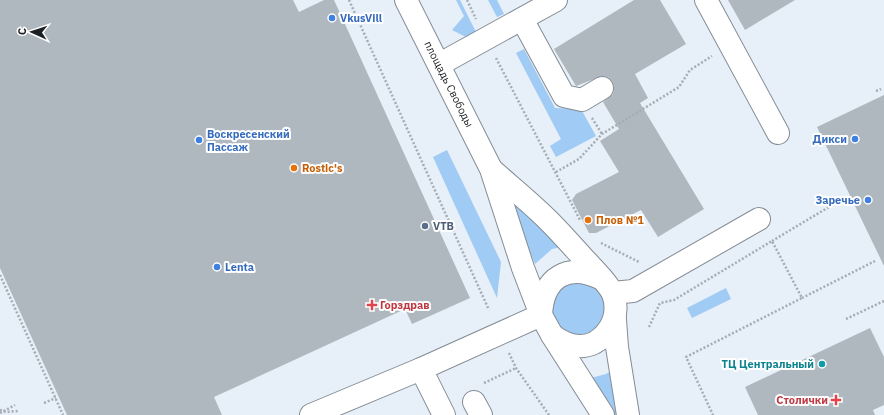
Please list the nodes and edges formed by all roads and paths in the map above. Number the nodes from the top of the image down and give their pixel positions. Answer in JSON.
{"nodes":[{"id":1,"x":349,"y":0,"type":"edge"},
{"id":2,"x":406,"y":0,"type":"edge"},
{"id":3,"x":467,"y":0,"type":"edge"},
{"id":4,"x":556,"y":0,"type":"edge"},
{"id":5,"x":706,"y":0,"type":"edge"},
{"id":6,"x":522,"y":19,"type":"junction"},
{"id":7,"x":486,"y":39,"type":"junction"},
{"id":8,"x":731,"y":44,"type":"junction"},
{"id":9,"x":440,"y":64,"type":"junction"},
{"id":10,"x":602,"y":88,"type":"dead end"},
{"id":11,"x":881,"y":89,"type":"dead end"},
{"id":12,"x":876,"y":91,"type":"dead end"},
{"id":13,"x":778,"y":133,"type":"dead end"},
{"id":14,"x":491,"y":169,"type":"junction"},
{"id":15,"x":556,"y":172,"type":"junction"},
{"id":16,"x":844,"y":198,"type":"dead end"},
{"id":17,"x":759,"y":219,"type":"dead end"},
{"id":18,"x":582,"y":224,"type":"dead end"},
{"id":19,"x":596,"y":241,"type":"dead end"},
{"id":20,"x":772,"y":241,"type":"junction"},
{"id":21,"x":874,"y":261,"type":"dead end"},
{"id":22,"x":639,"y":262,"type":"dead end"},
{"id":23,"x":0,"y":275,"type":"edge"},
{"id":24,"x":608,"y":286,"type":"junction"},
{"id":25,"x":802,"y":298,"type":"junction"},
{"id":26,"x":884,"y":301,"type":"edge"},
{"id":27,"x":489,"y":310,"type":"dead end"},
{"id":28,"x":541,"y":314,"type":"junction"},
{"id":29,"x":846,"y":319,"type":"dead end"},
{"id":30,"x":615,"y":320,"type":"junction"},
{"id":31,"x":649,"y":327,"type":"dead end"},
{"id":32,"x":552,"y":336,"type":"junction"},
{"id":33,"x":508,"y":351,"type":"dead end"},
{"id":34,"x":421,"y":369,"type":"junction"},
{"id":35,"x":56,"y":398,"type":"junction"},
{"id":36,"x":44,"y":403,"type":"dead end"},
{"id":37,"x":15,"y":405,"type":"dead end"},
{"id":38,"x":2,"y":410,"type":"edge"},
{"id":39,"x":18,"y":411,"type":"dead end"},
{"id":40,"x":0,"y":413,"type":"edge"},
{"id":41,"x":63,"y":415,"type":"edge"},
{"id":42,"x":310,"y":415,"type":"edge"},
{"id":43,"x":444,"y":415,"type":"edge"},
{"id":44,"x":549,"y":415,"type":"edge"},
{"id":45,"x":603,"y":415,"type":"edge"},
{"id":46,"x":628,"y":415,"type":"edge"},
{"id":47,"x":713,"y":415,"type":"edge"}],
"edges":[{"from":1,"to":27,"type":"path"},
{"from":2,"to":9,"type":"main road","name":"площадь Свободы"},
{"from":3,"to":7,"type":"path"},
{"from":4,"to":6,"type":"main road"},
{"from":5,"to":8,"type":"main road"},
{"from":6,"to":7,"type":"main road"},
{"from":6,"to":10,"type":"main road"},
{"from":7,"to":9,"type":"main road"},
{"from":7,"to":15,"type":"path"},
{"from":8,"to":13,"type":"main road"},
{"from":8,"to":15,"type":"path"},
{"from":9,"to":14,"type":"main road","name":"площадь Свободы"},
{"from":11,"to":12,"type":"path"},
{"from":14,"to":24,"type":"main road","name":"площадь Свободы"},
{"from":14,"to":28,"type":"main road","name":"площадь Свободы"},
{"from":15,"to":18,"type":"path"},
{"from":16,"to":20,"type":"path"},
{"from":17,"to":24,"type":"main road"},
{"from":19,"to":22,"type":"path"},
{"from":20,"to":25,"type":"path"},
{"from":20,"to":31,"type":"path"},
{"from":21,"to":25,"type":"path"},
{"from":23,"to":35,"type":"path"},
{"from":24,"to":28,"type":"main road"},
{"from":24,"to":30,"type":"main road"},
{"from":25,"to":47,"type":"path"},
{"from":26,"to":29,"type":"path"},
{"from":28,"to":32,"type":"main road","name":"площадь Свободы"},
{"from":28,"to":34,"type":"main road"},
{"from":30,"to":32,"type":"main road"},
{"from":30,"to":46,"type":"main road"},
{"from":32,"to":45,"type":"main road","name":"площадь Свободы"},
{"from":33,"to":44,"type":"path"},
{"from":34,"to":42,"type":"main road"},
{"from":34,"to":43,"type":"main road"},
{"from":35,"to":36,"type":"path"},
{"from":35,"to":41,"type":"path"},
{"from":37,"to":38,"type":"path"},
{"from":38,"to":39,"type":"path"},
{"from":38,"to":40,"type":"path"}]}
